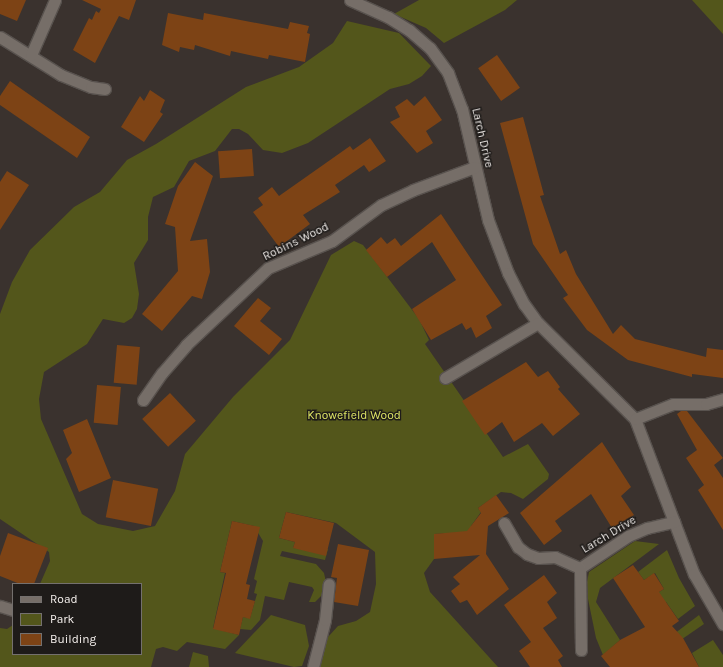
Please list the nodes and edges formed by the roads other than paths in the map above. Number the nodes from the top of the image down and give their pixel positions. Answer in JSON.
{"nodes":[{"id":1,"x":55,"y":0,"type":"edge"},
{"id":2,"x":350,"y":0,"type":"edge"},
{"id":3,"x":0,"y":37,"type":"edge"},
{"id":4,"x":32,"y":55,"type":"junction"},
{"id":5,"x":105,"y":89,"type":"dead end"},
{"id":6,"x":475,"y":167,"type":"junction"},
{"id":7,"x":538,"y":323,"type":"junction"},
{"id":8,"x":445,"y":378,"type":"dead end"},
{"id":9,"x":723,"y":399,"type":"edge"},
{"id":10,"x":143,"y":400,"type":"dead end"},
{"id":11,"x":635,"y":419,"type":"junction"},
{"id":12,"x":674,"y":522,"type":"junction"},
{"id":13,"x":504,"y":523,"type":"dead end"},
{"id":14,"x":580,"y":568,"type":"junction"},
{"id":15,"x":329,"y":584,"type":"dead end"},
{"id":16,"x":0,"y":606,"type":"edge"},
{"id":17,"x":719,"y":607,"type":"edge"},
{"id":18,"x":12,"y":610,"type":"edge"},
{"id":19,"x":723,"y":624,"type":"edge"},
{"id":20,"x":582,"y":650,"type":"dead end"},
{"id":21,"x":313,"y":667,"type":"edge"}],
"edges":[{"from":1,"to":4,"type":"street"},
{"from":2,"to":6,"type":"street","name":"Larch Drive"},
{"from":3,"to":4,"type":"street"},
{"from":4,"to":5,"type":"street"},
{"from":6,"to":7,"type":"street","name":"Larch Drive"},
{"from":6,"to":10,"type":"street","name":"Robins Wood"},
{"from":7,"to":8,"type":"street"},
{"from":7,"to":11,"type":"street","name":"Larch Drive"},
{"from":9,"to":11,"type":"street"},
{"from":11,"to":12,"type":"street","name":"Larch Drive"},
{"from":12,"to":14,"type":"street","name":"Larch Drive"},
{"from":12,"to":17,"type":"street","name":"Larch Drive"},
{"from":13,"to":14,"type":"street","name":"Larch Drive"},
{"from":14,"to":20,"type":"street"},
{"from":15,"to":21,"type":"street"},
{"from":16,"to":18,"type":"street"},
{"from":17,"to":19,"type":"street","name":"Larch Drive"}]}
